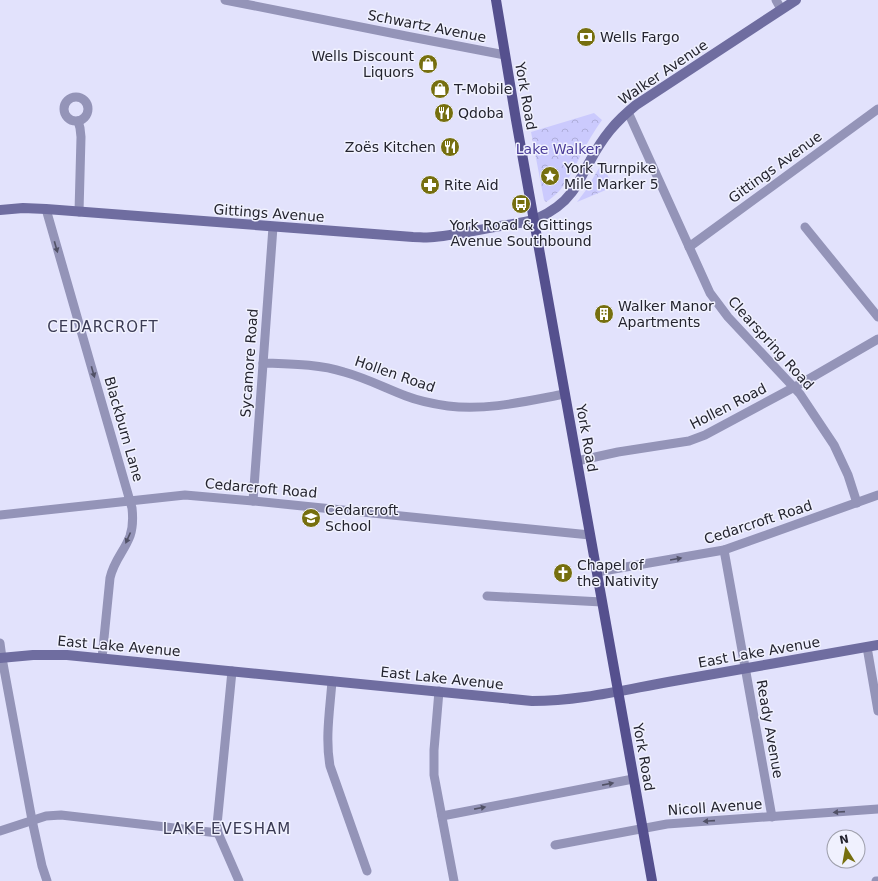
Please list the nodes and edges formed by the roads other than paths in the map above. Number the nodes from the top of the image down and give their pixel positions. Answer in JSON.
{"nodes":[{"id":1,"x":225,"y":0,"type":"edge"},
{"id":2,"x":496,"y":0,"type":"edge"},
{"id":3,"x":776,"y":0,"type":"edge"},
{"id":4,"x":796,"y":0,"type":"edge"},
{"id":5,"x":782,"y":9,"type":"junction"},
{"id":6,"x":505,"y":55,"type":"junction"},
{"id":7,"x":878,"y":109,"type":"edge"},
{"id":8,"x":628,"y":112,"type":"junction"},
{"id":9,"x":78,"y":121,"type":"dead end"},
{"id":10,"x":46,"y":209,"type":"junction"},
{"id":11,"x":0,"y":210,"type":"edge"},
{"id":12,"x":79,"y":212,"type":"junction"},
{"id":13,"x":534,"y":220,"type":"junction"},
{"id":14,"x":805,"y":226,"type":"dead end"},
{"id":15,"x":273,"y":227,"type":"junction"},
{"id":16,"x":690,"y":247,"type":"junction"},
{"id":17,"x":878,"y":317,"type":"edge"},
{"id":18,"x":878,"y":339,"type":"edge"},
{"id":19,"x":263,"y":363,"type":"junction"},
{"id":20,"x":794,"y":387,"type":"junction"},
{"id":21,"x":565,"y":394,"type":"junction"},
{"id":22,"x":577,"y":461,"type":"junction"},
{"id":23,"x":878,"y":495,"type":"edge"},
{"id":24,"x":130,"y":500,"type":"junction"},
{"id":25,"x":253,"y":501,"type":"junction"},
{"id":26,"x":857,"y":503,"type":"junction"},
{"id":27,"x":0,"y":515,"type":"edge"},
{"id":28,"x":590,"y":536,"type":"junction"},
{"id":29,"x":724,"y":550,"type":"junction"},
{"id":30,"x":597,"y":572,"type":"junction"},
{"id":31,"x":487,"y":596,"type":"dead end"},
{"id":32,"x":602,"y":602,"type":"junction"},
{"id":33,"x":0,"y":643,"type":"edge"},
{"id":34,"x":878,"y":645,"type":"edge"},
{"id":35,"x":867,"y":647,"type":"junction"},
{"id":36,"x":1,"y":658,"type":"edge"},
{"id":37,"x":102,"y":658,"type":"junction"},
{"id":38,"x":745,"y":668,"type":"junction"},
{"id":39,"x":232,"y":671,"type":"junction"},
{"id":40,"x":332,"y":681,"type":"junction"},
{"id":41,"x":439,"y":691,"type":"junction"},
{"id":42,"x":618,"y":691,"type":"junction"},
{"id":43,"x":878,"y":710,"type":"edge"},
{"id":44,"x":634,"y":779,"type":"junction"},
{"id":45,"x":878,"y":809,"type":"edge"},
{"id":46,"x":442,"y":816,"type":"junction"},
{"id":47,"x":772,"y":817,"type":"junction"},
{"id":48,"x":32,"y":820,"type":"junction"},
{"id":49,"x":642,"y":829,"type":"junction"},
{"id":50,"x":0,"y":831,"type":"edge"},
{"id":51,"x":218,"y":833,"type":"junction"},
{"id":52,"x":555,"y":845,"type":"dead end"},
{"id":53,"x":367,"y":871,"type":"dead end"},
{"id":54,"x":47,"y":881,"type":"edge"},
{"id":55,"x":239,"y":881,"type":"edge"},
{"id":56,"x":454,"y":881,"type":"edge"},
{"id":57,"x":652,"y":881,"type":"edge"}],
"edges":[{"from":1,"to":6,"type":"street","name":"Schwartz Avenue"},
{"from":2,"to":6,"type":"main road","name":"York Road"},
{"from":3,"to":5,"type":"street"},
{"from":4,"to":5,"type":"street","name":"Walker Avenue"},
{"from":5,"to":8,"type":"street","name":"Walker Avenue"},
{"from":6,"to":13,"type":"main road","name":"York Road"},
{"from":7,"to":16,"type":"street","name":"Gittings Avenue"},
{"from":8,"to":13,"type":"street","name":"Walker Avenue"},
{"from":8,"to":16,"type":"street","name":"Clearspring Road"},
{"from":9,"to":12,"type":"street"},
{"from":10,"to":11,"type":"street","name":"Gittings Avenue"},
{"from":10,"to":12,"type":"street","name":"Gittings Avenue"},
{"from":10,"to":24,"type":"street","name":"Blackburn Lane","one_way":true},
{"from":12,"to":15,"type":"street","name":"Gittings Avenue"},
{"from":13,"to":15,"type":"street","name":"Gittings Avenue"},
{"from":13,"to":21,"type":"main road","name":"York Road"},
{"from":14,"to":17,"type":"street"},
{"from":15,"to":19,"type":"street","name":"Sycamore Road"},
{"from":16,"to":20,"type":"street","name":"Clearspring Road"},
{"from":18,"to":20,"type":"street","name":"Hollen Road"},
{"from":19,"to":21,"type":"street","name":"Hollen Road"},
{"from":19,"to":25,"type":"street","name":"Sycamore Road"},
{"from":20,"to":22,"type":"street","name":"Hollen Road"},
{"from":20,"to":26,"type":"street","name":"Clearspring Road"},
{"from":21,"to":22,"type":"main road","name":"York Road"},
{"from":22,"to":28,"type":"main road","name":"York Road"},
{"from":23,"to":26,"type":"street","name":"Cedarcroft Road"},
{"from":24,"to":25,"type":"street","name":"Cedarcroft Road"},
{"from":24,"to":27,"type":"street","name":"Cedarcroft Road"},
{"from":24,"to":37,"type":"street","name":"Blackburn Lane","one_way":true},
{"from":25,"to":28,"type":"street","name":"Cedarcroft Road"},
{"from":26,"to":29,"type":"street","name":"Cedarcroft Road"},
{"from":28,"to":30,"type":"main road","name":"York Road"},
{"from":30,"to":29,"type":"street","name":"Cedarcroft Road","one_way":true},
{"from":29,"to":38,"type":"street","name":"Ready Avenue"},
{"from":30,"to":32,"type":"main road","name":"York Road"},
{"from":31,"to":32,"type":"street"},
{"from":32,"to":42,"type":"main road","name":"York Road"},
{"from":33,"to":36,"type":"street"},
{"from":34,"to":35,"type":"street","name":"East Lake Avenue"},
{"from":35,"to":38,"type":"street","name":"East Lake Avenue"},
{"from":35,"to":43,"type":"street"},
{"from":36,"to":37,"type":"street","name":"East Lake Avenue"},
{"from":36,"to":48,"type":"street"},
{"from":37,"to":39,"type":"street","name":"East Lake Avenue"},
{"from":38,"to":42,"type":"street","name":"East Lake Avenue"},
{"from":38,"to":47,"type":"street","name":"Ready Avenue"},
{"from":39,"to":40,"type":"street","name":"East Lake Avenue"},
{"from":39,"to":51,"type":"street"},
{"from":40,"to":41,"type":"street","name":"East Lake Avenue"},
{"from":40,"to":53,"type":"street"},
{"from":41,"to":42,"type":"street","name":"East Lake Avenue"},
{"from":41,"to":46,"type":"street"},
{"from":42,"to":44,"type":"main road","name":"York Road"},
{"from":46,"to":44,"type":"street","one_way":true},
{"from":44,"to":49,"type":"main road","name":"York Road"},
{"from":45,"to":47,"type":"street","name":"Nicoll Avenue","one_way":true},
{"from":46,"to":56,"type":"street"},
{"from":47,"to":49,"type":"street","name":"Nicoll Avenue","one_way":true},
{"from":48,"to":50,"type":"street"},
{"from":48,"to":51,"type":"street"},
{"from":48,"to":54,"type":"street"},
{"from":49,"to":52,"type":"street","name":"Nicoll Avenue"},
{"from":49,"to":57,"type":"main road","name":"York Road"},
{"from":51,"to":55,"type":"street"}]}
